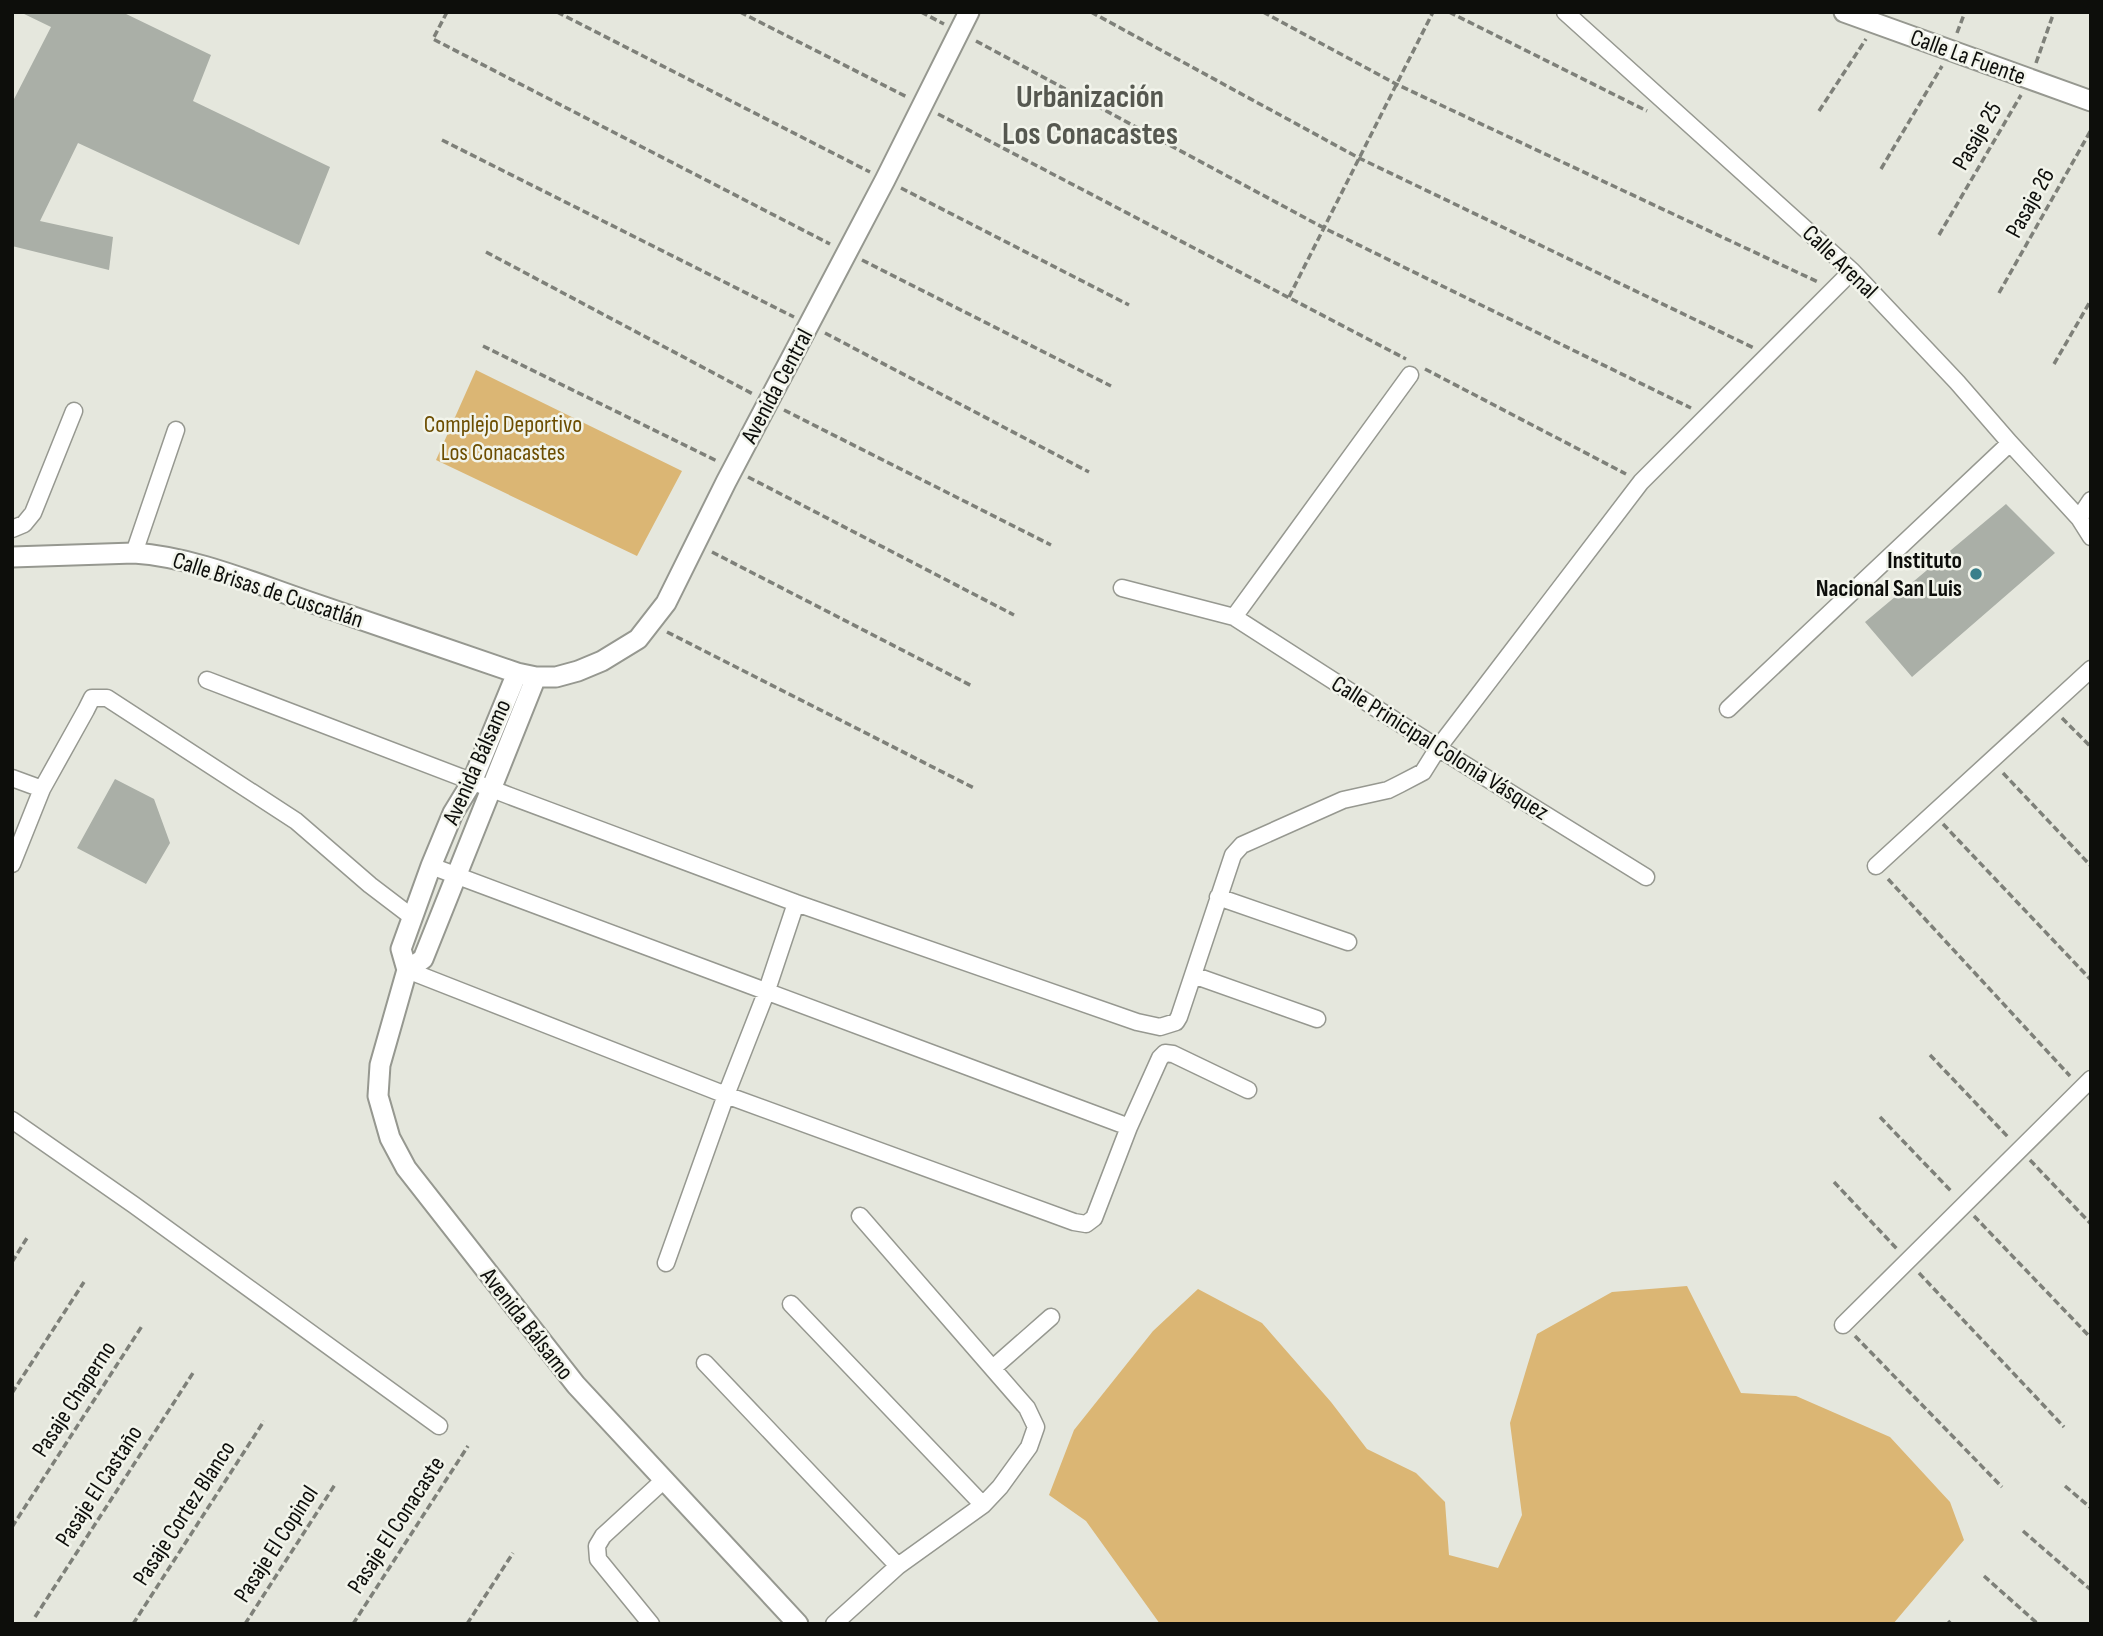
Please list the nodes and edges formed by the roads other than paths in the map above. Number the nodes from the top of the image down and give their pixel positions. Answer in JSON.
{"nodes":[{"id":1,"x":969,"y":12,"type":"edge"},
{"id":2,"x":1565,"y":12,"type":"edge"},
{"id":3,"x":1844,"y":12,"type":"edge"},
{"id":4,"x":2091,"y":101,"type":"edge"},
{"id":5,"x":1852,"y":271,"type":"junction"},
{"id":6,"x":1414,"y":368,"type":"road end"},
{"id":7,"x":74,"y":411,"type":"dead end"},
{"id":8,"x":176,"y":430,"type":"dead end"},
{"id":9,"x":2010,"y":443,"type":"junction"},
{"id":10,"x":2091,"y":499,"type":"edge"},
{"id":11,"x":2079,"y":518,"type":"junction"},
{"id":12,"x":12,"y":529,"type":"edge"},
{"id":13,"x":2091,"y":537,"type":"edge"},
{"id":14,"x":134,"y":552,"type":"junction"},
{"id":15,"x":12,"y":557,"type":"edge"},
{"id":16,"x":1122,"y":588,"type":"dead end"},
{"id":17,"x":1234,"y":617,"type":"junction"},
{"id":18,"x":2091,"y":669,"type":"edge"},
{"id":19,"x":517,"y":673,"type":"junction"},
{"id":20,"x":536,"y":677,"type":"junction"},
{"id":21,"x":207,"y":680,"type":"dead end"},
{"id":22,"x":1728,"y":709,"type":"dead end"},
{"id":23,"x":1438,"y":748,"type":"junction"},
{"id":24,"x":12,"y":778,"type":"edge"},
{"id":25,"x":482,"y":786,"type":"junction"},
{"id":26,"x":42,"y":789,"type":"junction"},
{"id":27,"x":12,"y":864,"type":"edge"},
{"id":28,"x":431,"y":866,"type":"junction"},
{"id":29,"x":1876,"y":866,"type":"road end"},
{"id":30,"x":456,"y":876,"type":"junction"},
{"id":31,"x":1646,"y":877,"type":"dead end"},
{"id":32,"x":1218,"y":897,"type":"junction"},
{"id":33,"x":796,"y":903,"type":"junction"},
{"id":34,"x":412,"y":917,"type":"junction"},
{"id":35,"x":1348,"y":942,"type":"dead end"},
{"id":36,"x":407,"y":971,"type":"junction"},
{"id":37,"x":1193,"y":975,"type":"junction"},
{"id":38,"x":766,"y":993,"type":"junction"},
{"id":39,"x":1317,"y":1019,"type":"dead end"},
{"id":40,"x":1160,"y":1027,"type":"junction"},
{"id":41,"x":1165,"y":1054,"type":"junction"},
{"id":42,"x":2086,"y":1083,"type":"edge"},
{"id":43,"x":1248,"y":1090,"type":"dead end"},
{"id":44,"x":726,"y":1095,"type":"junction"},
{"id":45,"x":12,"y":1120,"type":"edge"},
{"id":46,"x":1129,"y":1127,"type":"junction"},
{"id":47,"x":860,"y":1216,"type":"dead end"},
{"id":48,"x":666,"y":1263,"type":"dead end"},
{"id":49,"x":791,"y":1304,"type":"dead end"},
{"id":50,"x":1051,"y":1317,"type":"dead end"},
{"id":51,"x":1843,"y":1325,"type":"road end"},
{"id":52,"x":705,"y":1363,"type":"dead end"},
{"id":53,"x":993,"y":1368,"type":"junction"},
{"id":54,"x":439,"y":1426,"type":"dead end"},
{"id":55,"x":664,"y":1480,"type":"junction"},
{"id":56,"x":983,"y":1505,"type":"junction"},
{"id":57,"x":898,"y":1566,"type":"junction"},
{"id":58,"x":651,"y":1624,"type":"edge"},
{"id":59,"x":798,"y":1624,"type":"edge"},
{"id":60,"x":834,"y":1624,"type":"edge"}],
"edges":[{"from":1,"to":20,"type":"street","name":"Avenida Central"},
{"from":2,"to":5,"type":"street","name":"Calle Arenal"},
{"from":3,"to":4,"type":"street","name":"Calle La Fuente"},
{"from":5,"to":9,"type":"street","name":"Calle Arenal"},
{"from":5,"to":23,"type":"street"},
{"from":6,"to":17,"type":"street"},
{"from":7,"to":12,"type":"street"},
{"from":8,"to":14,"type":"street"},
{"from":9,"to":11,"type":"street","name":"Calle Arenal"},
{"from":9,"to":22,"type":"street"},
{"from":10,"to":11,"type":"street"},
{"from":11,"to":13,"type":"street","name":"Calle Arenal"},
{"from":14,"to":15,"type":"street","name":"Calle Brisas de Cuscatlán"},
{"from":14,"to":19,"type":"street","name":"Calle Brisas de Cuscatlán"},
{"from":16,"to":17,"type":"street","name":"Calle Prinicipal Colonia Vásquez"},
{"from":17,"to":23,"type":"street","name":"Calle Prinicipal Colonia Vásquez"},
{"from":18,"to":29,"type":"street"},
{"from":19,"to":20,"type":"street","name":"Avenida Central"},
{"from":19,"to":25,"type":"street","name":"Avenida Bálsamo"},
{"from":20,"to":25,"type":"street","name":"Avenida Bálsamo"},
{"from":21,"to":25,"type":"street"},
{"from":23,"to":31,"type":"street","name":"Calle Prinicipal Colonia Vásquez"},
{"from":23,"to":32,"type":"street"},
{"from":24,"to":26,"type":"street"},
{"from":25,"to":28,"type":"street","name":"Avenida Bálsamo"},
{"from":25,"to":30,"type":"street","name":"Avenida Bálsamo"},
{"from":25,"to":33,"type":"street"},
{"from":26,"to":27,"type":"street"},
{"from":26,"to":34,"type":"street"},
{"from":28,"to":30,"type":"street"},
{"from":28,"to":34,"type":"street","name":"Avenida Bálsamo"},
{"from":30,"to":36,"type":"street","name":"Avenida Bálsamo"},
{"from":30,"to":38,"type":"street"},
{"from":32,"to":35,"type":"street"},
{"from":32,"to":37,"type":"street"},
{"from":33,"to":38,"type":"street"},
{"from":33,"to":40,"type":"street"},
{"from":34,"to":36,"type":"street","name":"Avenida Bálsamo"},
{"from":36,"to":44,"type":"street"},
{"from":36,"to":55,"type":"street","name":"Avenida Bálsamo"},
{"from":37,"to":39,"type":"street"},
{"from":37,"to":40,"type":"street"},
{"from":38,"to":44,"type":"street"},
{"from":38,"to":46,"type":"street"},
{"from":40,"to":41,"type":"street"},
{"from":41,"to":43,"type":"street"},
{"from":41,"to":46,"type":"street"},
{"from":42,"to":51,"type":"street"},
{"from":44,"to":46,"type":"street"},
{"from":44,"to":48,"type":"street"},
{"from":45,"to":54,"type":"street"},
{"from":47,"to":53,"type":"street"},
{"from":49,"to":56,"type":"street"},
{"from":50,"to":53,"type":"street"},
{"from":52,"to":57,"type":"street"},
{"from":53,"to":56,"type":"street"},
{"from":55,"to":58,"type":"street"},
{"from":55,"to":59,"type":"street","name":"Avenida Bálsamo"},
{"from":56,"to":57,"type":"street"},
{"from":57,"to":60,"type":"street"}]}
